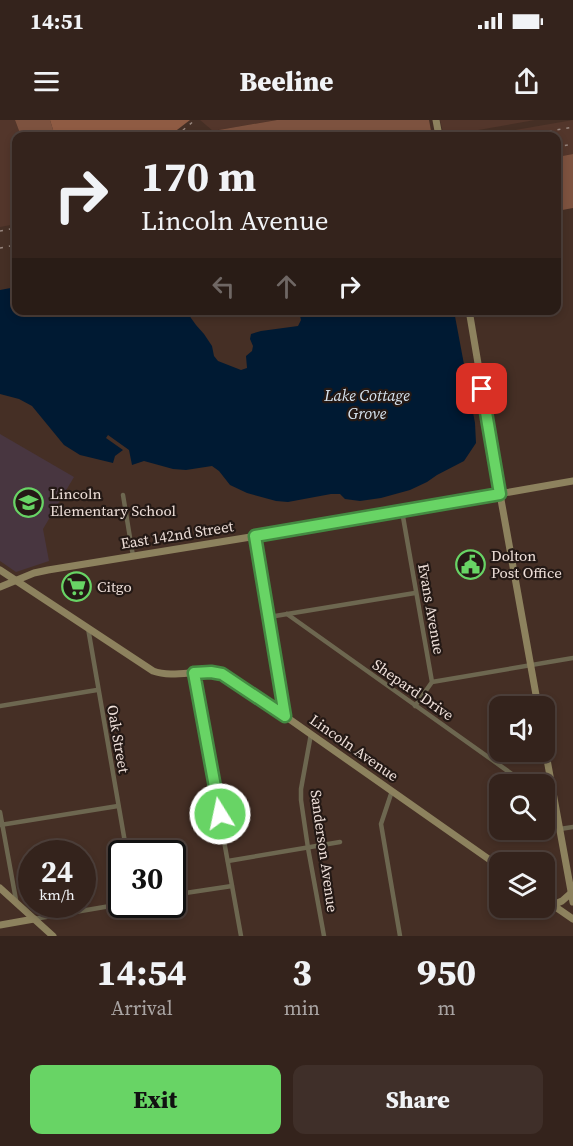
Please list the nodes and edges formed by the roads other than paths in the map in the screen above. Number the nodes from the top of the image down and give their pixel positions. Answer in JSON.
{"nodes":[{"id":1,"x":470,"y":315,"type":"edge"},
{"id":2,"x":573,"y":481,"type":"edge"},
{"id":3,"x":500,"y":494,"type":"junction"},
{"id":4,"x":123,"y":495,"type":"dead end"},
{"id":5,"x":402,"y":511,"type":"junction"},
{"id":6,"x":255,"y":536,"type":"junction"},
{"id":7,"x":133,"y":556,"type":"junction"},
{"id":8,"x":0,"y":570,"type":"edge"},
{"id":9,"x":17,"y":581,"type":"junction"},
{"id":10,"x":0,"y":587,"type":"edge"},
{"id":11,"x":415,"y":593,"type":"junction"},
{"id":12,"x":286,"y":614,"type":"junction"},
{"id":13,"x":268,"y":617,"type":"junction"},
{"id":14,"x":88,"y":628,"type":"junction"},
{"id":15,"x":573,"y":658,"type":"edge"},
{"id":16,"x":531,"y":666,"type":"junction"},
{"id":17,"x":194,"y":673,"type":"junction"},
{"id":18,"x":432,"y":682,"type":"junction"},
{"id":19,"x":98,"y":690,"type":"junction"},
{"id":20,"x":536,"y":696,"type":"edge"},
{"id":21,"x":0,"y":706,"type":"edge"},
{"id":22,"x":415,"y":706,"type":"junction"},
{"id":23,"x":285,"y":716,"type":"junction"},
{"id":24,"x":311,"y":734,"type":"junction"},
{"id":25,"x":512,"y":774,"type":"edge"},
{"id":26,"x":392,"y":791,"type":"junction"},
{"id":27,"x":555,"y":805,"type":"edge"},
{"id":28,"x":118,"y":806,"type":"junction"},
{"id":29,"x":0,"y":812,"type":"edge"},
{"id":30,"x":1,"y":825,"type":"edge"},
{"id":31,"x":573,"y":827,"type":"edge"},
{"id":32,"x":560,"y":829,"type":"junction"},
{"id":33,"x":124,"y":840,"type":"edge"},
{"id":34,"x":340,"y":842,"type":"dead end"},
{"id":35,"x":308,"y":848,"type":"junction"},
{"id":36,"x":489,"y":859,"type":"edge"},
{"id":37,"x":228,"y":861,"type":"junction"},
{"id":38,"x":232,"y":886,"type":"junction"},
{"id":39,"x":0,"y":888,"type":"edge"},
{"id":40,"x":571,"y":893,"type":"junction"},
{"id":41,"x":186,"y":894,"type":"edge"},
{"id":42,"x":573,"y":902,"type":"edge"},
{"id":43,"x":16,"y":903,"type":"junction"},
{"id":44,"x":555,"y":904,"type":"edge"},
{"id":45,"x":108,"y":906,"type":"edge"},
{"id":46,"x":555,"y":906,"type":"edge"},
{"id":47,"x":34,"y":919,"type":"junction"},
{"id":48,"x":573,"y":919,"type":"edge"},
{"id":49,"x":0,"y":925,"type":"edge"},
{"id":50,"x":53,"y":936,"type":"edge"},
{"id":51,"x":241,"y":936,"type":"edge"},
{"id":52,"x":324,"y":936,"type":"edge"},
{"id":53,"x":400,"y":936,"type":"edge"}],
"edges":[{"from":1,"to":3,"type":"street"},
{"from":2,"to":3,"type":"street","name":"East 142nd Street"},
{"from":3,"to":5,"type":"street","name":"East 142nd Street"},
{"from":3,"to":16,"type":"street"},
{"from":4,"to":7,"type":"street"},
{"from":5,"to":6,"type":"street","name":"East 142nd Street"},
{"from":5,"to":11,"type":"street","name":"Evans Avenue"},
{"from":6,"to":7,"type":"street","name":"East 142nd Street"},
{"from":6,"to":13,"type":"street"},
{"from":7,"to":9,"type":"street","name":"East 142nd Street"},
{"from":8,"to":9,"type":"street","name":"Lincoln Avenue"},
{"from":9,"to":10,"type":"street","name":"East 142nd Street"},
{"from":9,"to":14,"type":"street","name":"Lincoln Avenue"},
{"from":11,"to":12,"type":"street"},
{"from":11,"to":18,"type":"street","name":"Evans Avenue"},
{"from":12,"to":13,"type":"street"},
{"from":12,"to":22,"type":"street","name":"Shepard Drive"},
{"from":13,"to":23,"type":"street"},
{"from":14,"to":17,"type":"street","name":"Lincoln Avenue"},
{"from":14,"to":19,"type":"street","name":"Oak Street"},
{"from":15,"to":16,"type":"street"},
{"from":16,"to":18,"type":"street"},
{"from":16,"to":20,"type":"street"},
{"from":17,"to":23,"type":"street","name":"Lincoln Avenue"},
{"from":17,"to":37,"type":"street"},
{"from":18,"to":22,"type":"street"},
{"from":19,"to":21,"type":"street"},
{"from":19,"to":28,"type":"street","name":"Oak Street"},
{"from":22,"to":25,"type":"street","name":"Shepard Drive"},
{"from":23,"to":24,"type":"street","name":"Lincoln Avenue"},
{"from":24,"to":26,"type":"street","name":"Lincoln Avenue"},
{"from":24,"to":35,"type":"street","name":"Sanderson Avenue"},
{"from":26,"to":36,"type":"street","name":"Lincoln Avenue"},
{"from":26,"to":53,"type":"street"},
{"from":27,"to":32,"type":"street"},
{"from":28,"to":30,"type":"street"},
{"from":28,"to":33,"type":"street","name":"Oak Street"},
{"from":29,"to":30,"type":"street"},
{"from":30,"to":43,"type":"street"},
{"from":31,"to":32,"type":"street"},
{"from":32,"to":40,"type":"street"},
{"from":34,"to":35,"type":"street"},
{"from":35,"to":37,"type":"street"},
{"from":35,"to":52,"type":"street","name":"Sanderson Avenue"},
{"from":37,"to":38,"type":"street"},
{"from":38,"to":41,"type":"street"},
{"from":38,"to":51,"type":"street"},
{"from":39,"to":43,"type":"street"},
{"from":40,"to":42,"type":"street"},
{"from":40,"to":44,"type":"street"},
{"from":43,"to":47,"type":"street"},
{"from":45,"to":47,"type":"street"},
{"from":46,"to":48,"type":"street"},
{"from":47,"to":49,"type":"street"},
{"from":47,"to":50,"type":"street"}]}
